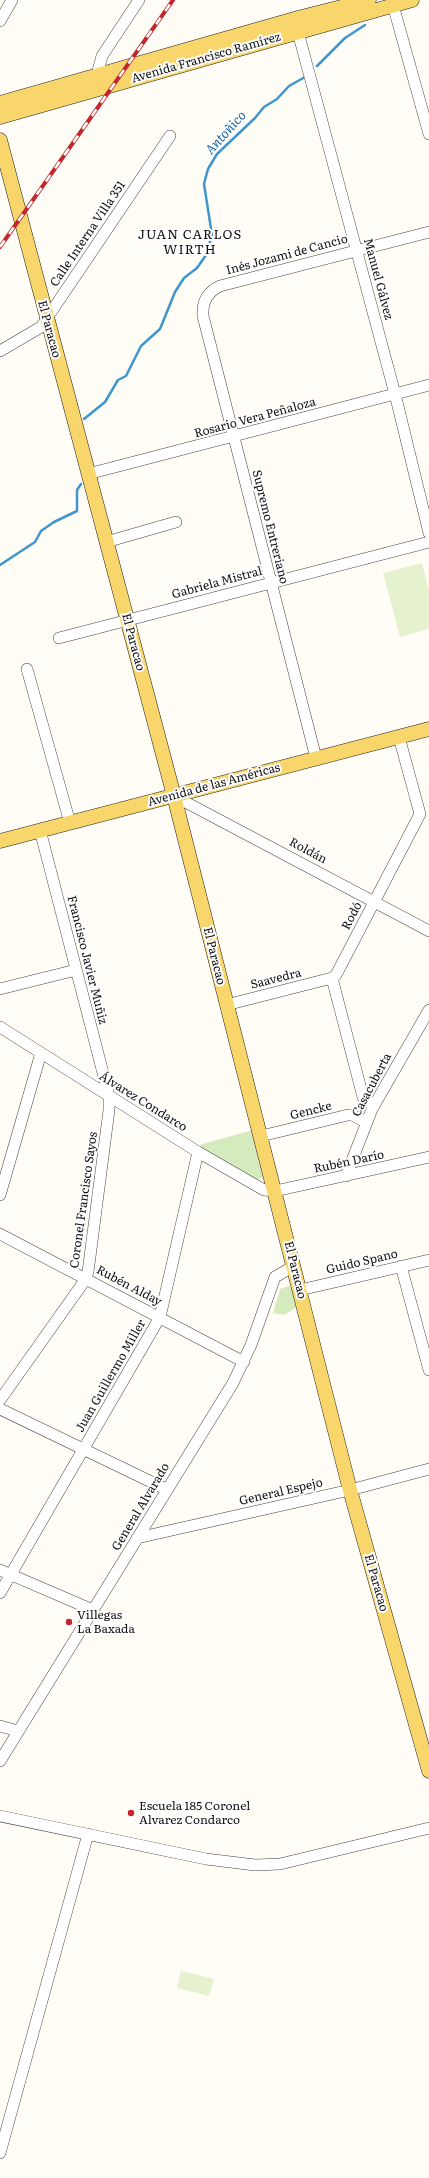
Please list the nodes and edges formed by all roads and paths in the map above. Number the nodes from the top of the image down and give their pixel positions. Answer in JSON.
{"nodes":[{"id":1,"x":12,"y":0,"type":"edge"},
{"id":2,"x":139,"y":0,"type":"edge"},
{"id":3,"x":369,"y":0,"type":"edge"},
{"id":4,"x":412,"y":0,"type":"edge"},
{"id":5,"x":349,"y":2,"type":"edge"},
{"id":6,"x":393,"y":5,"type":"junction"},
{"id":7,"x":0,"y":21,"type":"edge"},
{"id":8,"x":298,"y":32,"type":"junction"},
{"id":9,"x":97,"y":75,"type":"junction"},
{"id":10,"x":0,"y":103,"type":"edge"},
{"id":11,"x":0,"y":117,"type":"edge"},
{"id":12,"x":429,"y":134,"type":"edge"},
{"id":13,"x":170,"y":136,"type":"dead end"},
{"id":14,"x":0,"y":140,"type":"edge"},
{"id":15,"x":429,"y":232,"type":"edge"},
{"id":16,"x":357,"y":250,"type":"junction"},
{"id":17,"x":204,"y":301,"type":"joint"},
{"id":18,"x":46,"y":318,"type":"junction"},
{"id":19,"x":0,"y":351,"type":"edge"},
{"id":20,"x":429,"y":385,"type":"edge"},
{"id":21,"x":395,"y":394,"type":"junction"},
{"id":22,"x":234,"y":437,"type":"junction"},
{"id":23,"x":88,"y":474,"type":"junction"},
{"id":24,"x":176,"y":522,"type":"dead end"},
{"id":25,"x":429,"y":533,"type":"edge"},
{"id":26,"x":106,"y":542,"type":"junction"},
{"id":27,"x":429,"y":542,"type":"edge"},
{"id":28,"x":271,"y":582,"type":"junction"},
{"id":29,"x":127,"y":620,"type":"junction"},
{"id":30,"x":59,"y":638,"type":"dead end"},
{"id":31,"x":27,"y":669,"type":"dead end"},
{"id":32,"x":429,"y":729,"type":"edge"},
{"id":33,"x":399,"y":737,"type":"junction"},
{"id":34,"x":316,"y":758,"type":"junction"},
{"id":35,"x":174,"y":796,"type":"junction"},
{"id":36,"x":425,"y":815,"type":"edge"},
{"id":37,"x":70,"y":823,"type":"junction"},
{"id":38,"x":40,"y":830,"type":"junction"},
{"id":39,"x":0,"y":841,"type":"edge"},
{"id":40,"x":374,"y":901,"type":"junction"},
{"id":41,"x":429,"y":931,"type":"edge"},
{"id":42,"x":76,"y":970,"type":"junction"},
{"id":43,"x":332,"y":978,"type":"junction"},
{"id":44,"x":0,"y":989,"type":"edge"},
{"id":45,"x":226,"y":1005,"type":"junction"},
{"id":46,"x":429,"y":1010,"type":"edge"},
{"id":47,"x":0,"y":1027,"type":"edge"},
{"id":48,"x":41,"y":1053,"type":"junction"},
{"id":49,"x":109,"y":1096,"type":"junction"},
{"id":50,"x":374,"y":1106,"type":"junction"},
{"id":51,"x":366,"y":1122,"type":"junction"},
{"id":52,"x":261,"y":1136,"type":"junction"},
{"id":53,"x":198,"y":1152,"type":"junction"},
{"id":54,"x":429,"y":1157,"type":"edge"},
{"id":55,"x":346,"y":1176,"type":"junction"},
{"id":56,"x":275,"y":1191,"type":"junction"},
{"id":57,"x":0,"y":1195,"type":"edge"},
{"id":58,"x":0,"y":1234,"type":"edge"},
{"id":59,"x":429,"y":1260,"type":"edge"},
{"id":60,"x":294,"y":1266,"type":"junction"},
{"id":61,"x":401,"y":1266,"type":"junction"},
{"id":62,"x":85,"y":1278,"type":"junction"},
{"id":63,"x":300,"y":1290,"type":"junction"},
{"id":64,"x":160,"y":1317,"type":"junction"},
{"id":65,"x":244,"y":1362,"type":"junction"},
{"id":66,"x":429,"y":1370,"type":"edge"},
{"id":67,"x":0,"y":1400,"type":"edge"},
{"id":68,"x":0,"y":1409,"type":"edge"},
{"id":69,"x":83,"y":1449,"type":"junction"},
{"id":70,"x":429,"y":1469,"type":"edge"},
{"id":71,"x":166,"y":1489,"type":"junction"},
{"id":72,"x":350,"y":1490,"type":"junction"},
{"id":73,"x":137,"y":1538,"type":"junction"},
{"id":74,"x":0,"y":1570,"type":"edge"},
{"id":75,"x":11,"y":1574,"type":"junction"},
{"id":76,"x":0,"y":1593,"type":"edge"},
{"id":77,"x":93,"y":1610,"type":"junction"},
{"id":78,"x":0,"y":1726,"type":"edge"},
{"id":79,"x":18,"y":1731,"type":"junction"},
{"id":80,"x":0,"y":1761,"type":"edge"},
{"id":81,"x":429,"y":1771,"type":"edge"},
{"id":82,"x":0,"y":1816,"type":"edge"},
{"id":83,"x":429,"y":1828,"type":"edge"},
{"id":84,"x":88,"y":1834,"type":"junction"},
{"id":85,"x":0,"y":2153,"type":"edge"}],
"edges":[{"from":1,"to":7,"type":"street"},
{"from":2,"to":9,"type":"street"},
{"from":3,"to":5,"type":"main road","name":"Avenida Francisco Ramírez"},
{"from":4,"to":6,"type":"main road","name":"Avenida Francisco Ramírez"},
{"from":5,"to":9,"type":"main road","name":"Avenida Francisco Ramírez"},
{"from":6,"to":8,"type":"main road","name":"Avenida Francisco Ramírez"},
{"from":6,"to":12,"type":"street"},
{"from":8,"to":11,"type":"main road","name":"Avenida Francisco Ramírez"},
{"from":8,"to":16,"type":"street","name":"Manuel Gálvez"},
{"from":9,"to":10,"type":"main road","name":"Avenida Francisco Ramírez"},
{"from":13,"to":18,"type":"street","name":"Calle Interna Villa 351"},
{"from":14,"to":18,"type":"main road","name":"El Paracao"},
{"from":15,"to":16,"type":"street","name":"Inés Jozami de Cancio"},
{"from":16,"to":17,"type":"street","name":"Inés Jozami de Cancio"},
{"from":16,"to":21,"type":"street","name":"Manuel Gálvez"},
{"from":17,"to":22,"type":"street","name":"Supremo Entreriano"},
{"from":18,"to":19,"type":"street","name":"Calle Interna Villa 351"},
{"from":18,"to":23,"type":"main road","name":"El Paracao"},
{"from":20,"to":21,"type":"street","name":"Rosario Vera Peñaloza"},
{"from":21,"to":22,"type":"street","name":"Rosario Vera Peñaloza"},
{"from":21,"to":25,"type":"street","name":"Manuel Gálvez"},
{"from":22,"to":23,"type":"street","name":"Rosario Vera Peñaloza"},
{"from":22,"to":28,"type":"street","name":"Supremo Entreriano"},
{"from":23,"to":26,"type":"main road","name":"El Paracao"},
{"from":24,"to":26,"type":"street"},
{"from":26,"to":29,"type":"main road","name":"El Paracao"},
{"from":27,"to":28,"type":"street","name":"Gabriela Mistral"},
{"from":28,"to":29,"type":"street","name":"Gabriela Mistral"},
{"from":28,"to":34,"type":"street","name":"Supremo Entreriano"},
{"from":29,"to":30,"type":"street","name":"Gabriela Mistral"},
{"from":29,"to":35,"type":"main road","name":"El Paracao"},
{"from":31,"to":37,"type":"street"},
{"from":32,"to":33,"type":"main road","name":"Avenida de las Américas"},
{"from":33,"to":34,"type":"main road","name":"Avenida de las Américas"},
{"from":33,"to":36,"type":"street","name":"Rodó"},
{"from":34,"to":35,"type":"main road","name":"Avenida de las Américas"},
{"from":35,"to":37,"type":"main road","name":"Avenida de las Américas"},
{"from":35,"to":40,"type":"street","name":"Roldán"},
{"from":35,"to":45,"type":"main road","name":"El Paracao"},
{"from":36,"to":40,"type":"street","name":"Rodó"},
{"from":37,"to":38,"type":"main road","name":"Avenida de las Américas"},
{"from":38,"to":39,"type":"main road","name":"Avenida de las Américas"},
{"from":38,"to":42,"type":"street","name":"Francisco Javier Muñiz"},
{"from":40,"to":41,"type":"street","name":"Roldán"},
{"from":40,"to":43,"type":"street","name":"Rodó"},
{"from":42,"to":44,"type":"street"},
{"from":42,"to":49,"type":"street","name":"Francisco Javier Muñiz"},
{"from":43,"to":45,"type":"street","name":"Saavedra"},
{"from":43,"to":50,"type":"street"},
{"from":45,"to":52,"type":"main road","name":"El Paracao"},
{"from":46,"to":50,"type":"street","name":"Casacuberta"},
{"from":47,"to":48,"type":"street","name":"Álvarez Condarco"},
{"from":48,"to":49,"type":"street","name":"Álvarez Condarco"},
{"from":48,"to":57,"type":"street"},
{"from":49,"to":53,"type":"street","name":"Álvarez Condarco"},
{"from":49,"to":62,"type":"street","name":"Coronel Francisco Sayos"},
{"from":50,"to":51,"type":"street","name":"Casacuberta"},
{"from":51,"to":52,"type":"street","name":"Gencke"},
{"from":51,"to":55,"type":"street","name":"Casacuberta"},
{"from":52,"to":56,"type":"main road","name":"El Paracao"},
{"from":53,"to":56,"type":"street","name":"Álvarez Condarco"},
{"from":53,"to":64,"type":"street","name":"Juan Guillermo Miller"},
{"from":54,"to":55,"type":"street","name":"Rubén Darío"},
{"from":55,"to":56,"type":"street","name":"Rubén Darío"},
{"from":56,"to":60,"type":"main road","name":"El Paracao"},
{"from":58,"to":62,"type":"street","name":"Rubén Alday"},
{"from":59,"to":61,"type":"street","name":"Guido Spano"},
{"from":60,"to":63,"type":"main road","name":"El Paracao"},
{"from":60,"to":65,"type":"street","name":"General Alvarado"},
{"from":61,"to":63,"type":"street","name":"Guido Spano"},
{"from":61,"to":66,"type":"street"},
{"from":62,"to":64,"type":"street","name":"Rubén Alday"},
{"from":62,"to":67,"type":"street","name":"Coronel Francisco Sayos"},
{"from":63,"to":72,"type":"main road","name":"El Paracao"},
{"from":64,"to":65,"type":"street","name":"Rubén Alday"},
{"from":64,"to":69,"type":"street","name":"Juan Guillermo Miller"},
{"from":65,"to":71,"type":"street","name":"General Alvarado"},
{"from":68,"to":69,"type":"street"},
{"from":69,"to":71,"type":"street"},
{"from":69,"to":75,"type":"street","name":"Juan Guillermo Miller"},
{"from":70,"to":72,"type":"street","name":"General Espejo"},
{"from":71,"to":73,"type":"street","name":"General Alvarado"},
{"from":72,"to":73,"type":"street","name":"General Espejo"},
{"from":72,"to":81,"type":"main road","name":"El Paracao"},
{"from":73,"to":77,"type":"street","name":"General Alvarado"},
{"from":74,"to":75,"type":"street"},
{"from":75,"to":76,"type":"street","name":"Juan Guillermo Miller"},
{"from":75,"to":77,"type":"street"},
{"from":77,"to":79,"type":"street","name":"General Alvarado"},
{"from":78,"to":79,"type":"street"},
{"from":79,"to":80,"type":"street","name":"General Alvarado"},
{"from":82,"to":84,"type":"street"},
{"from":83,"to":84,"type":"street"},
{"from":84,"to":85,"type":"street"}]}
